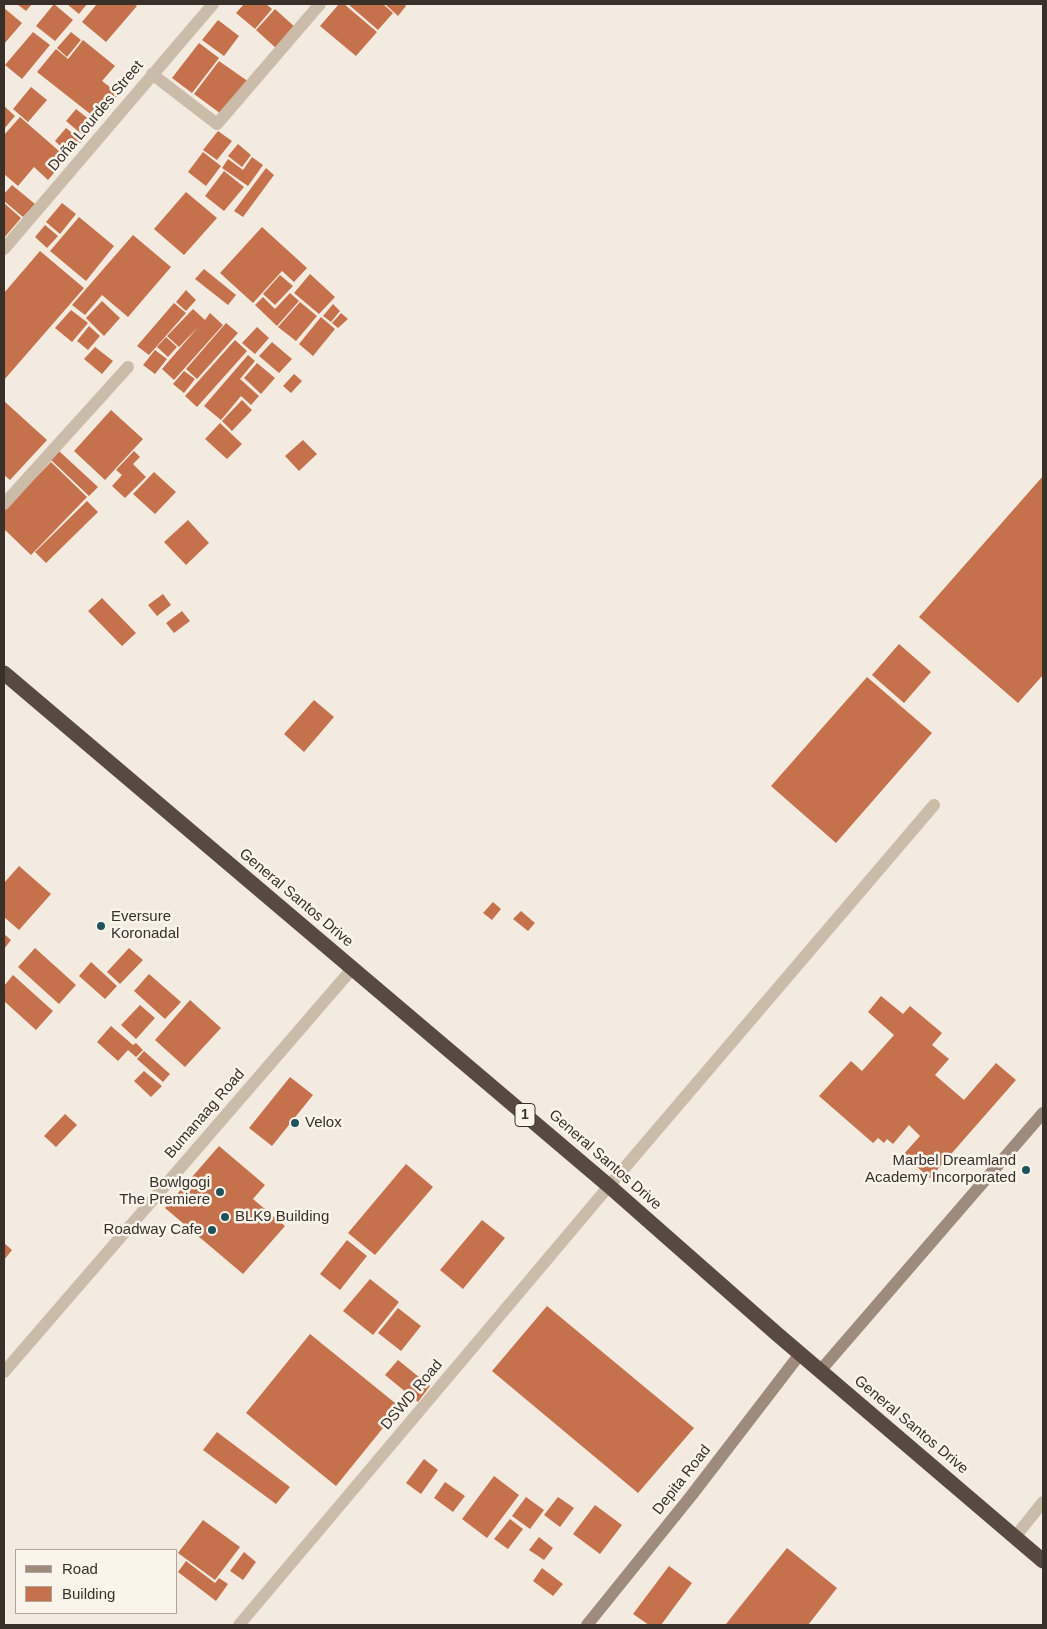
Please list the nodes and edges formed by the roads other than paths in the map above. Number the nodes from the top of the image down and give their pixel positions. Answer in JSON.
{"nodes":[{"id":1,"x":212,"y":4,"type":"edge"},
{"id":2,"x":320,"y":4,"type":"edge"},
{"id":3,"x":152,"y":74,"type":"junction"},
{"id":4,"x":4,"y":249,"type":"edge"},
{"id":5,"x":128,"y":366,"type":"dead end"},
{"id":6,"x":4,"y":504,"type":"edge"},
{"id":7,"x":4,"y":673,"type":"edge"},
{"id":8,"x":934,"y":805,"type":"dead end"},
{"id":9,"x":352,"y":969,"type":"junction"},
{"id":10,"x":1043,"y":1113,"type":"edge"},
{"id":11,"x":609,"y":1186,"type":"junction"},
{"id":12,"x":800,"y":1354,"type":"junction"},
{"id":13,"x":4,"y":1372,"type":"edge"},
{"id":14,"x":820,"y":1372,"type":"junction"},
{"id":15,"x":1043,"y":1502,"type":"edge"},
{"id":16,"x":1015,"y":1536,"type":"junction"},
{"id":17,"x":1043,"y":1561,"type":"edge"},
{"id":18,"x":239,"y":1625,"type":"edge"},
{"id":19,"x":587,"y":1625,"type":"edge"}],
"edges":[{"from":1,"to":3,"type":"street","name":"Doña Lourdes Street"},
{"from":2,"to":3,"type":"street"},
{"from":3,"to":4,"type":"street","name":"Doña Lourdes Street"},
{"from":5,"to":6,"type":"street"},
{"from":7,"to":9,"type":"highway","name":"General Santos Drive","number":"1"},
{"from":8,"to":11,"type":"street","name":"DSWD Road"},
{"from":9,"to":11,"type":"highway","name":"General Santos Drive","number":"1"},
{"from":9,"to":13,"type":"street","name":"Bumanaag Road"},
{"from":10,"to":14,"type":"street"},
{"from":11,"to":12,"type":"highway","name":"General Santos Drive","number":"1"},
{"from":11,"to":18,"type":"street","name":"DSWD Road"},
{"from":12,"to":14,"type":"highway","name":"General Santos Drive","number":"1"},
{"from":12,"to":19,"type":"street","name":"Depita Road"},
{"from":14,"to":16,"type":"highway","name":"General Santos Drive","number":"1"},
{"from":15,"to":16,"type":"street"},
{"from":16,"to":17,"type":"highway","name":"General Santos Drive","number":"1"}]}
